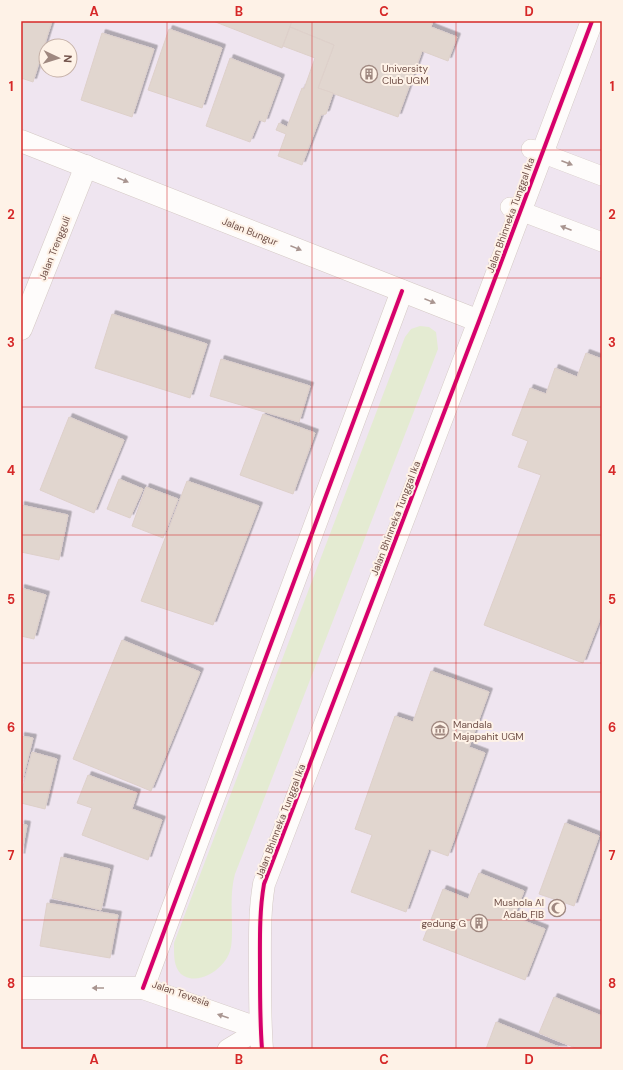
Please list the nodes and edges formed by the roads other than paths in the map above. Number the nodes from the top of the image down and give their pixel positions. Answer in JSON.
{"nodes":[{"id":1,"x":579,"y":21,"type":"edge"},
{"id":2,"x":592,"y":21,"type":"edge"},
{"id":3,"x":21,"y":141,"type":"edge"},
{"id":4,"x":536,"y":151,"type":"junction"},
{"id":5,"x":86,"y":166,"type":"junction"},
{"id":6,"x":602,"y":176,"type":"edge"},
{"id":7,"x":515,"y":209,"type":"junction"},
{"id":8,"x":602,"y":242,"type":"edge"},
{"id":9,"x":402,"y":291,"type":"junction"},
{"id":10,"x":474,"y":319,"type":"junction"},
{"id":11,"x":21,"y":329,"type":"edge"},
{"id":12,"x":21,"y":988,"type":"edge"},
{"id":13,"x":143,"y":988,"type":"junction"},
{"id":14,"x":261,"y":1039,"type":"edge"},
{"id":15,"x":227,"y":1049,"type":"edge"}],
"edges":[{"from":1,"to":4,"type":"street","name":"Jalan Bhinneka Tunggal Ika"},
{"from":2,"to":4,"type":"street","name":"Jalan Bhinneka Tunggal Ika"},
{"from":3,"to":5,"type":"street","name":"Jalan Bungur"},
{"from":4,"to":6,"type":"lane","one_way":true},
{"from":4,"to":7,"type":"street","name":"Jalan Bhinneka Tunggal Ika"},
{"from":5,"to":9,"type":"street","name":"Jalan Bungur","one_way":true},
{"from":5,"to":11,"type":"street","name":"Jalan Trengguli"},
{"from":8,"to":7,"type":"lane","one_way":true},
{"from":7,"to":10,"type":"street","name":"Jalan Bhinneka Tunggal Ika"},
{"from":9,"to":10,"type":"street","name":"Jalan Bungur","one_way":true},
{"from":9,"to":13,"type":"street"},
{"from":10,"to":14,"type":"street","name":"Jalan Bhinneka Tunggal Ika"},
{"from":13,"to":12,"type":"street","name":"Jalan Tevesia","one_way":true},
{"from":14,"to":13,"type":"street","name":"Jalan Tevesia","one_way":true},
{"from":14,"to":15,"type":"lane"}]}
